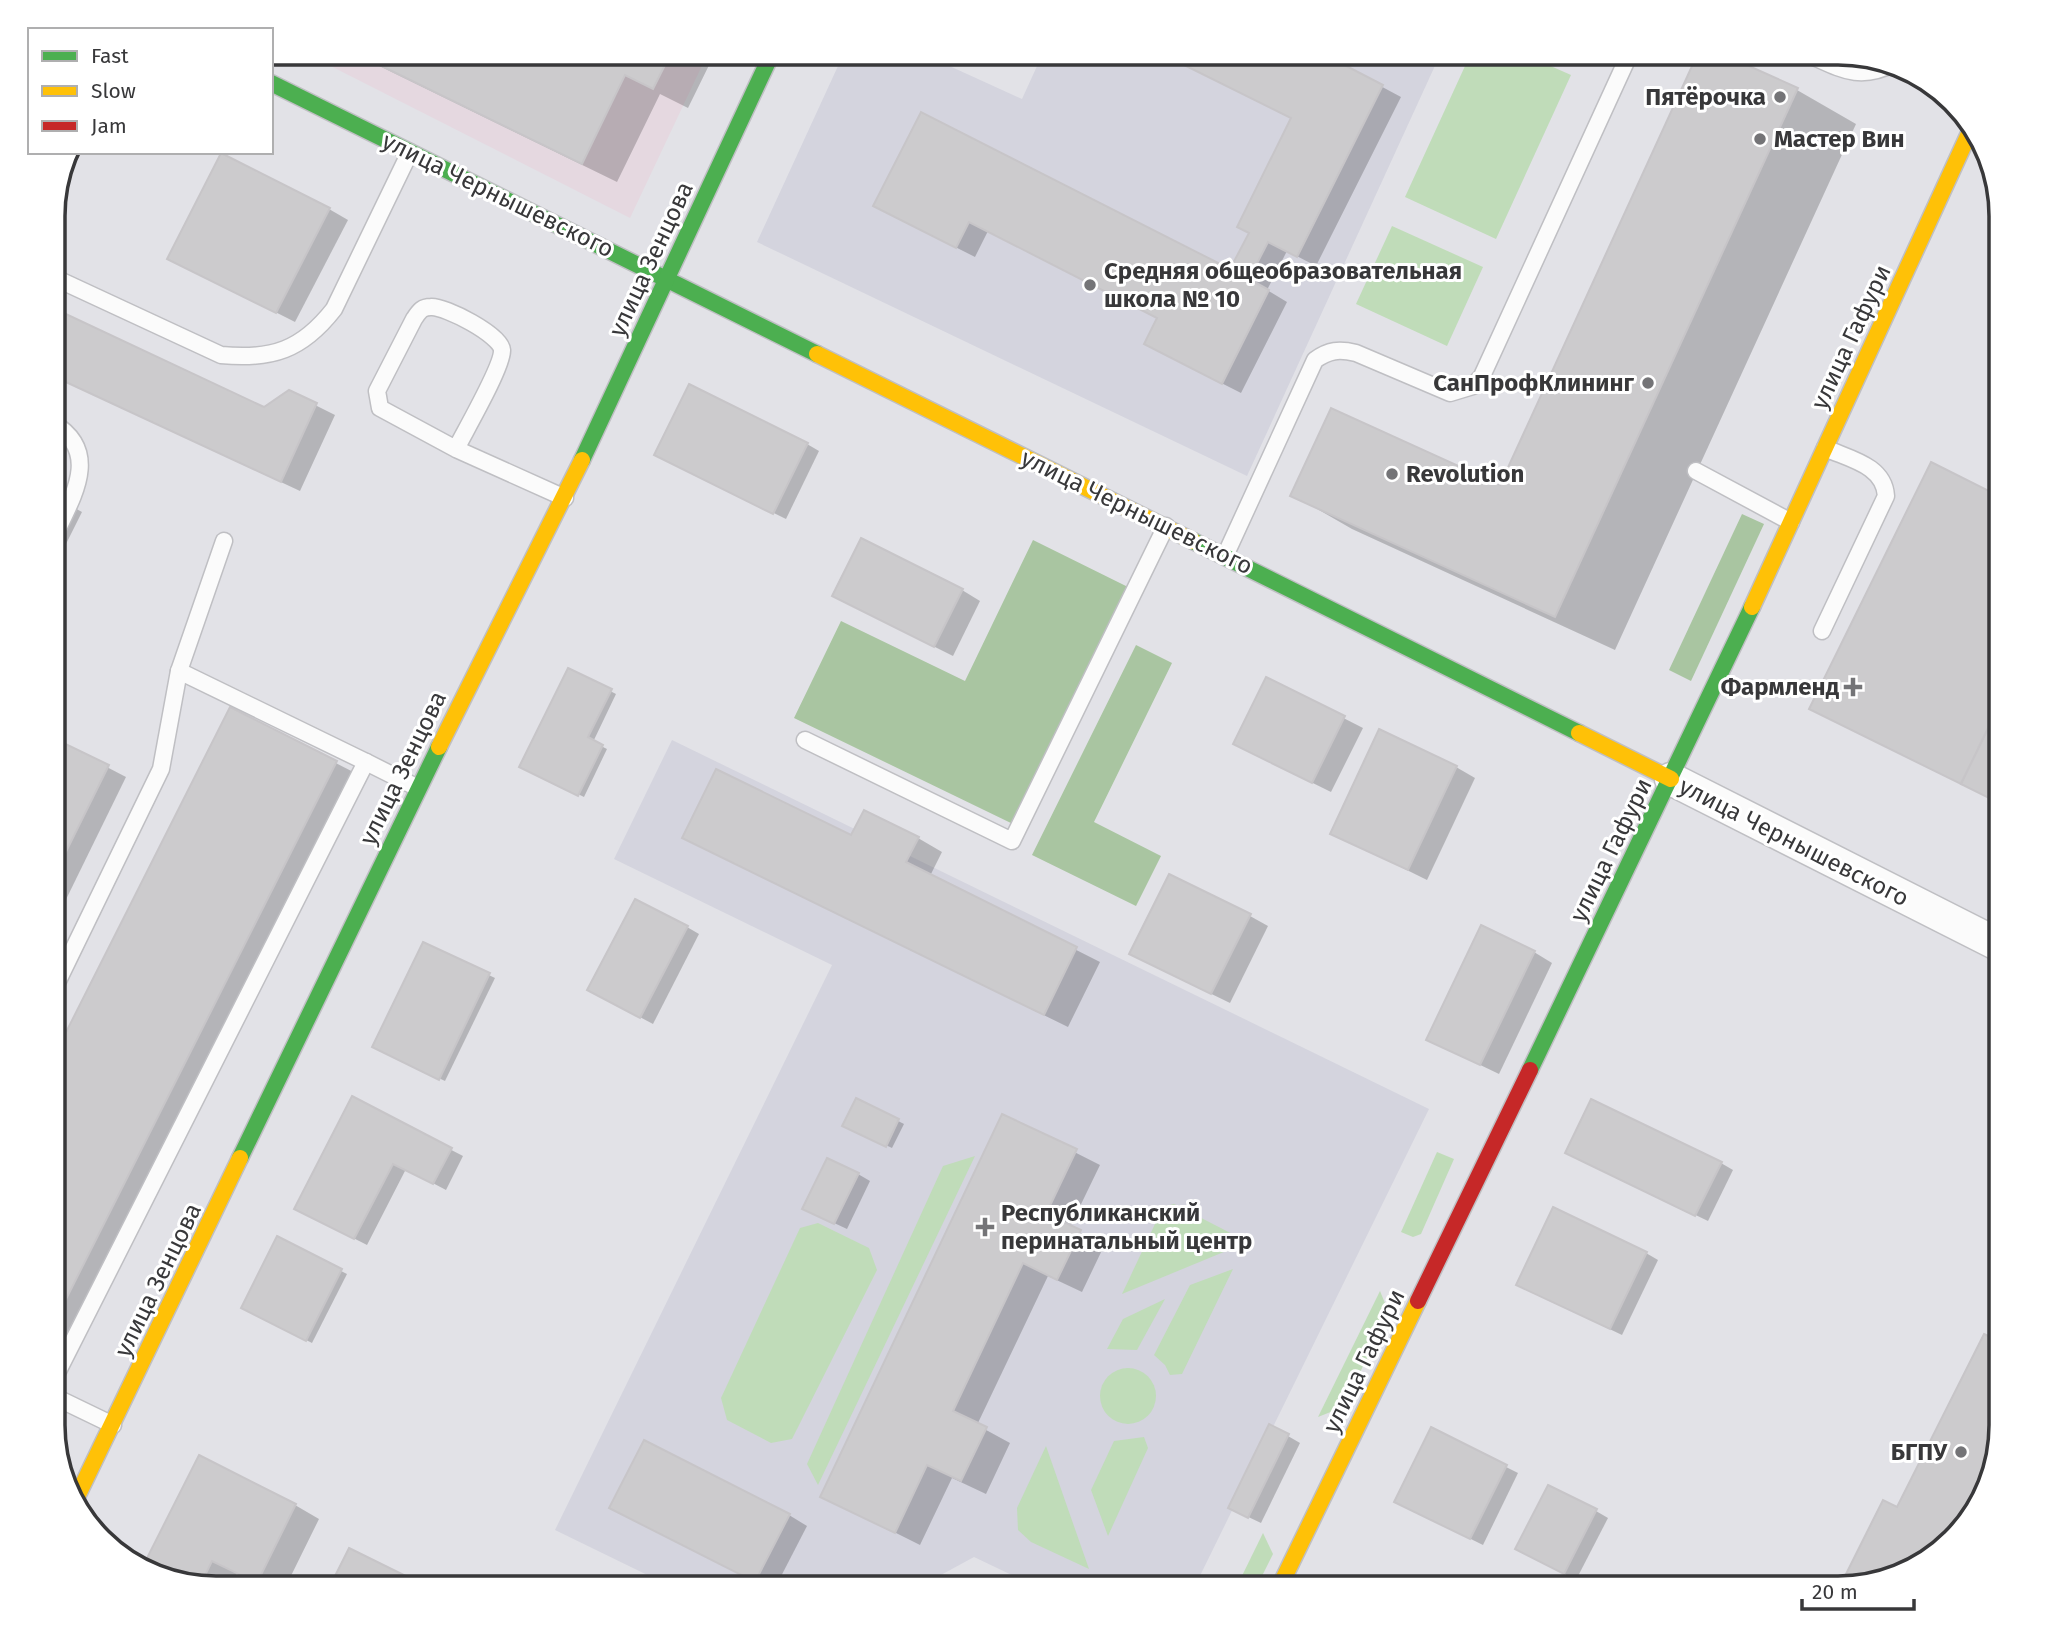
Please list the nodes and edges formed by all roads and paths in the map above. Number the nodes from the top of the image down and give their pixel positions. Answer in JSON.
{"nodes":[{"id":1,"x":766,"y":65,"type":"edge"},
{"id":2,"x":1624,"y":65,"type":"edge"},
{"id":3,"x":1836,"y":65,"type":"edge"},
{"id":4,"x":1878,"y":71,"type":"edge"},
{"id":5,"x":273,"y":84,"type":"edge"},
{"id":6,"x":1967,"y":137,"type":"edge"},
{"id":7,"x":410,"y":152,"type":"junction"},
{"id":8,"x":667,"y":279,"type":"junction"},
{"id":9,"x":65,"y":283,"type":"edge"},
{"id":10,"x":65,"y":432,"type":"edge"},
{"id":11,"x":1825,"y":448,"type":"junction"},
{"id":12,"x":456,"y":449,"type":"junction"},
{"id":13,"x":1696,"y":471,"type":"dead end"},
{"id":14,"x":565,"y":498,"type":"junction"},
{"id":15,"x":65,"y":510,"type":"edge"},
{"id":16,"x":1791,"y":523,"type":"junction"},
{"id":17,"x":1166,"y":526,"type":"junction"},
{"id":18,"x":224,"y":541,"type":"dead end"},
{"id":19,"x":1225,"y":556,"type":"junction"},
{"id":20,"x":1822,"y":631,"type":"dead end"},
{"id":21,"x":179,"y":671,"type":"junction"},
{"id":22,"x":805,"y":740,"type":"dead end"},
{"id":23,"x":366,"y":762,"type":"junction"},
{"id":24,"x":1671,"y":779,"type":"junction"},
{"id":25,"x":418,"y":788,"type":"junction"},
{"id":26,"x":1989,"y":940,"type":"edge"},
{"id":27,"x":65,"y":966,"type":"edge"},
{"id":28,"x":65,"y":1357,"type":"edge"},
{"id":29,"x":65,"y":1402,"type":"edge"},
{"id":30,"x":113,"y":1425,"type":"junction"},
{"id":31,"x":80,"y":1491,"type":"edge"},
{"id":32,"x":1285,"y":1576,"type":"edge"}],
"edges":[{"from":1,"to":8,"type":"street","name":"улица Зенцова"},
{"from":2,"to":19,"type":"lane"},
{"from":3,"to":4,"type":"lane"},
{"from":5,"to":7,"type":"street","name":"улица Чернышевского"},
{"from":6,"to":11,"type":"street","name":"улица Гафури"},
{"from":7,"to":8,"type":"street","name":"улица Чернышевского"},
{"from":7,"to":9,"type":"lane"},
{"from":8,"to":14,"type":"street","name":"улица Зенцова"},
{"from":8,"to":17,"type":"street","name":"улица Чернышевского"},
{"from":10,"to":15,"type":"lane"},
{"from":11,"to":16,"type":"street","name":"улица Гафури"},
{"from":11,"to":20,"type":"lane"},
{"from":12,"to":12,"type":"lane"},
{"from":12,"to":14,"type":"lane"},
{"from":13,"to":16,"type":"lane"},
{"from":14,"to":25,"type":"street","name":"улица Зенцова"},
{"from":16,"to":24,"type":"street","name":"улица Гафури"},
{"from":17,"to":19,"type":"street","name":"улица Чернышевского"},
{"from":17,"to":22,"type":"lane"},
{"from":18,"to":21,"type":"lane"},
{"from":19,"to":24,"type":"street","name":"улица Чернышевского"},
{"from":21,"to":23,"type":"lane"},
{"from":21,"to":27,"type":"lane"},
{"from":23,"to":25,"type":"lane"},
{"from":23,"to":28,"type":"lane"},
{"from":24,"to":26,"type":"street","name":"улица Чернышевского"},
{"from":24,"to":32,"type":"street","name":"улица Гафури"},
{"from":25,"to":30,"type":"street","name":"улица Зенцова"},
{"from":29,"to":30,"type":"lane"},
{"from":30,"to":31,"type":"street","name":"улица Зенцова"}]}
